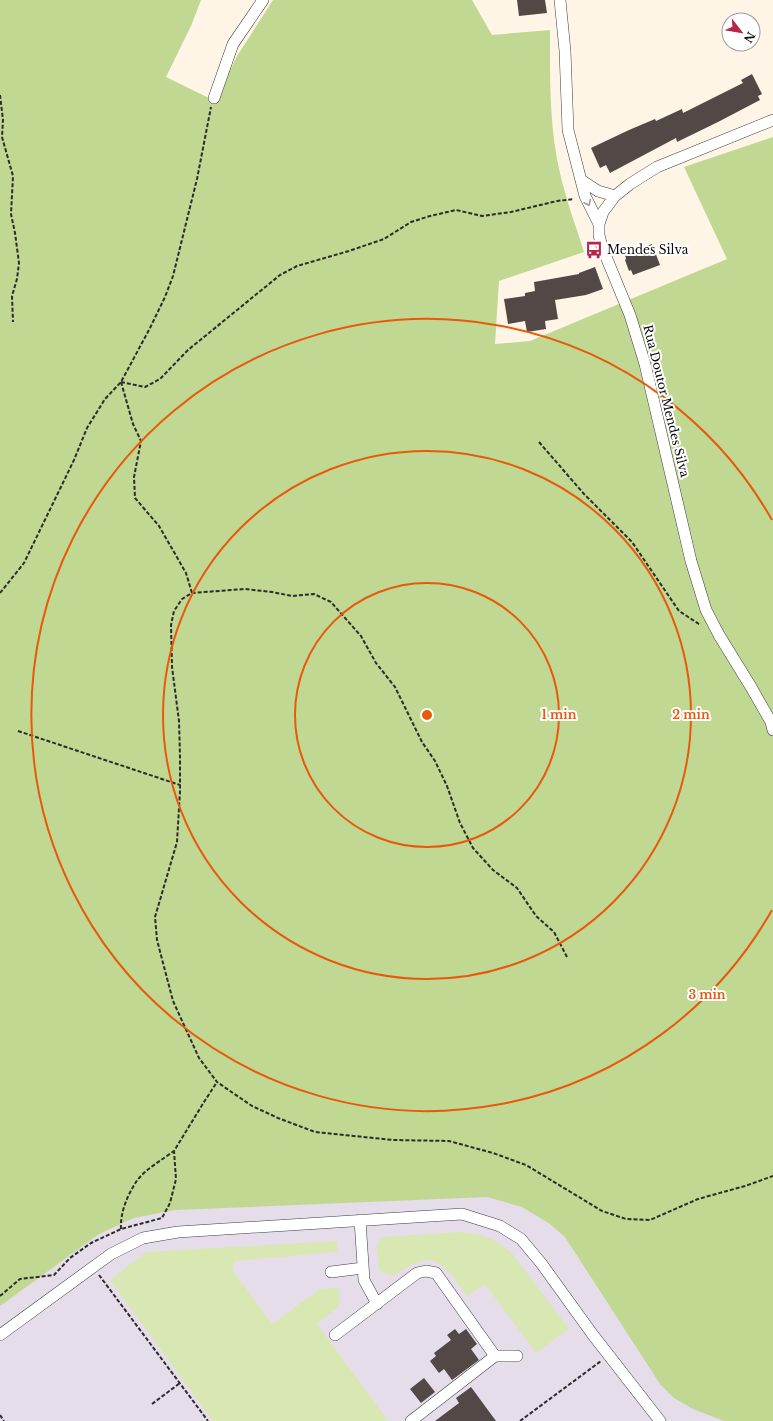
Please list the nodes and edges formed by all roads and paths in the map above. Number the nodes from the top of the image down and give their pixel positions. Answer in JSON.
{"nodes":[{"id":1,"x":263,"y":0,"type":"edge"},
{"id":2,"x":560,"y":0,"type":"edge"},
{"id":3,"x":0,"y":94,"type":"edge"},
{"id":4,"x":214,"y":98,"type":"joint"},
{"id":5,"x":773,"y":120,"type":"edge"},
{"id":6,"x":581,"y":180,"type":"junction"},
{"id":7,"x":585,"y":196,"type":"junction"},
{"id":8,"x":615,"y":196,"type":"junction"},
{"id":9,"x":599,"y":224,"type":"junction"},
{"id":10,"x":13,"y":322,"type":"dead end"},
{"id":11,"x":121,"y":382,"type":"junction"},
{"id":12,"x":539,"y":442,"type":"dead end"},
{"id":13,"x":0,"y":593,"type":"edge"},
{"id":14,"x":192,"y":593,"type":"junction"},
{"id":15,"x":714,"y":626,"type":"junction"},
{"id":16,"x":773,"y":730,"type":"edge"},
{"id":17,"x":18,"y":731,"type":"dead end"},
{"id":18,"x":180,"y":784,"type":"junction"},
{"id":19,"x":567,"y":957,"type":"dead end"},
{"id":20,"x":218,"y":1082,"type":"junction"},
{"id":21,"x":174,"y":1151,"type":"junction"},
{"id":22,"x":773,"y":1176,"type":"edge"},
{"id":23,"x":360,"y":1220,"type":"junction"},
{"id":24,"x":121,"y":1229,"type":"junction"},
{"id":25,"x":93,"y":1267,"type":"junction"},
{"id":26,"x":363,"y":1268,"type":"junction"},
{"id":27,"x":331,"y":1272,"type":"dead end"},
{"id":28,"x":0,"y":1296,"type":"edge"},
{"id":29,"x":377,"y":1304,"type":"junction"},
{"id":30,"x":0,"y":1335,"type":"edge"},
{"id":31,"x":335,"y":1335,"type":"dead end"},
{"id":32,"x":608,"y":1355,"type":"junction"},
{"id":33,"x":495,"y":1356,"type":"junction"},
{"id":34,"x":516,"y":1356,"type":"dead end"},
{"id":35,"x":180,"y":1383,"type":"junction"},
{"id":36,"x":152,"y":1404,"type":"dead end"},
{"id":37,"x":0,"y":1415,"type":"edge"},
{"id":38,"x":4,"y":1421,"type":"edge"},
{"id":39,"x":208,"y":1421,"type":"edge"},
{"id":40,"x":411,"y":1421,"type":"edge"},
{"id":41,"x":520,"y":1421,"type":"edge"},
{"id":42,"x":660,"y":1421,"type":"edge"}],
"edges":[{"from":1,"to":4,"type":"street"},
{"from":2,"to":6,"type":"street"},
{"from":3,"to":10,"type":"path"},
{"from":4,"to":11,"type":"path"},
{"from":5,"to":8,"type":"street","name":"Rua Doutor Mendes Silva"},
{"from":6,"to":7,"type":"street"},
{"from":6,"to":8,"type":"street"},
{"from":7,"to":9,"type":"street","one_way":true},
{"from":7,"to":11,"type":"path"},
{"from":8,"to":9,"type":"street","name":"Rua Doutor Mendes Silva"},
{"from":9,"to":15,"type":"street","name":"Rua Doutor Mendes Silva"},
{"from":11,"to":13,"type":"path"},
{"from":11,"to":14,"type":"path"},
{"from":12,"to":15,"type":"path"},
{"from":14,"to":18,"type":"path"},
{"from":14,"to":19,"type":"path"},
{"from":15,"to":16,"type":"street","name":"Rua Doutor Mendes Silva"},
{"from":17,"to":18,"type":"path"},
{"from":18,"to":20,"type":"path"},
{"from":20,"to":21,"type":"path"},
{"from":20,"to":22,"type":"path"},
{"from":21,"to":24,"type":"path"},
{"from":21,"to":24,"type":"path"},
{"from":23,"to":25,"type":"street"},
{"from":23,"to":26,"type":"street"},
{"from":23,"to":32,"type":"street"},
{"from":24,"to":28,"type":"path"},
{"from":25,"to":30,"type":"street"},
{"from":25,"to":35,"type":"path"},
{"from":26,"to":27,"type":"street"},
{"from":26,"to":29,"type":"street"},
{"from":29,"to":31,"type":"street"},
{"from":29,"to":33,"type":"street"},
{"from":32,"to":41,"type":"path"},
{"from":32,"to":42,"type":"street"},
{"from":33,"to":34,"type":"street"},
{"from":33,"to":40,"type":"street"},
{"from":35,"to":36,"type":"path"},
{"from":35,"to":39,"type":"path"},
{"from":37,"to":38,"type":"path"}]}
